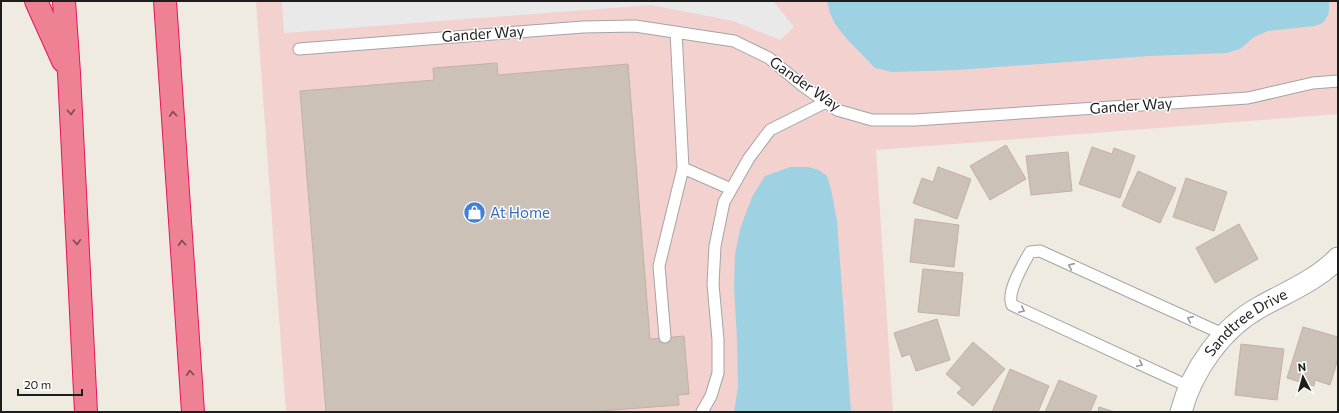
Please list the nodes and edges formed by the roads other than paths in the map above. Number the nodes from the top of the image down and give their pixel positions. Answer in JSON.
{"nodes":[{"id":1,"x":36,"y":1,"type":"edge"},
{"id":2,"x":64,"y":1,"type":"edge"},
{"id":3,"x":165,"y":1,"type":"edge"},
{"id":4,"x":676,"y":32,"type":"junction"},
{"id":5,"x":299,"y":49,"type":"dead end"},
{"id":6,"x":69,"y":73,"type":"junction"},
{"id":7,"x":1338,"y":81,"type":"edge"},
{"id":8,"x":826,"y":102,"type":"junction"},
{"id":9,"x":683,"y":168,"type":"junction"},
{"id":10,"x":731,"y":189,"type":"junction"},
{"id":11,"x":1338,"y":258,"type":"edge"},
{"id":12,"x":1225,"y":335,"type":"junction"},
{"id":13,"x":665,"y":337,"type":"dead end"},
{"id":14,"x":1190,"y":387,"type":"junction"},
{"id":15,"x":86,"y":412,"type":"edge"},
{"id":16,"x":193,"y":412,"type":"edge"},
{"id":17,"x":702,"y":412,"type":"edge"},
{"id":18,"x":1181,"y":412,"type":"edge"}],
"edges":[{"from":1,"to":6,"type":"highway"},
{"from":2,"to":6,"type":"highway"},
{"from":16,"to":3,"type":"highway","one_way":true},
{"from":4,"to":5,"type":"lane","name":"Gander Way"},
{"from":4,"to":8,"type":"lane","name":"Gander Way"},
{"from":4,"to":9,"type":"lane"},
{"from":6,"to":15,"type":"highway","one_way":true},
{"from":7,"to":8,"type":"lane","name":"Gander Way"},
{"from":8,"to":10,"type":"lane"},
{"from":9,"to":10,"type":"lane"},
{"from":9,"to":13,"type":"lane"},
{"from":10,"to":17,"type":"lane"},
{"from":11,"to":12,"type":"street","name":"Sandtree Drive"},
{"from":12,"to":14,"type":"street","name":"Sandtree Drive"},
{"from":12,"to":14,"type":"lane","one_way":true},
{"from":14,"to":18,"type":"street","name":"Sandtree Drive"}]}
